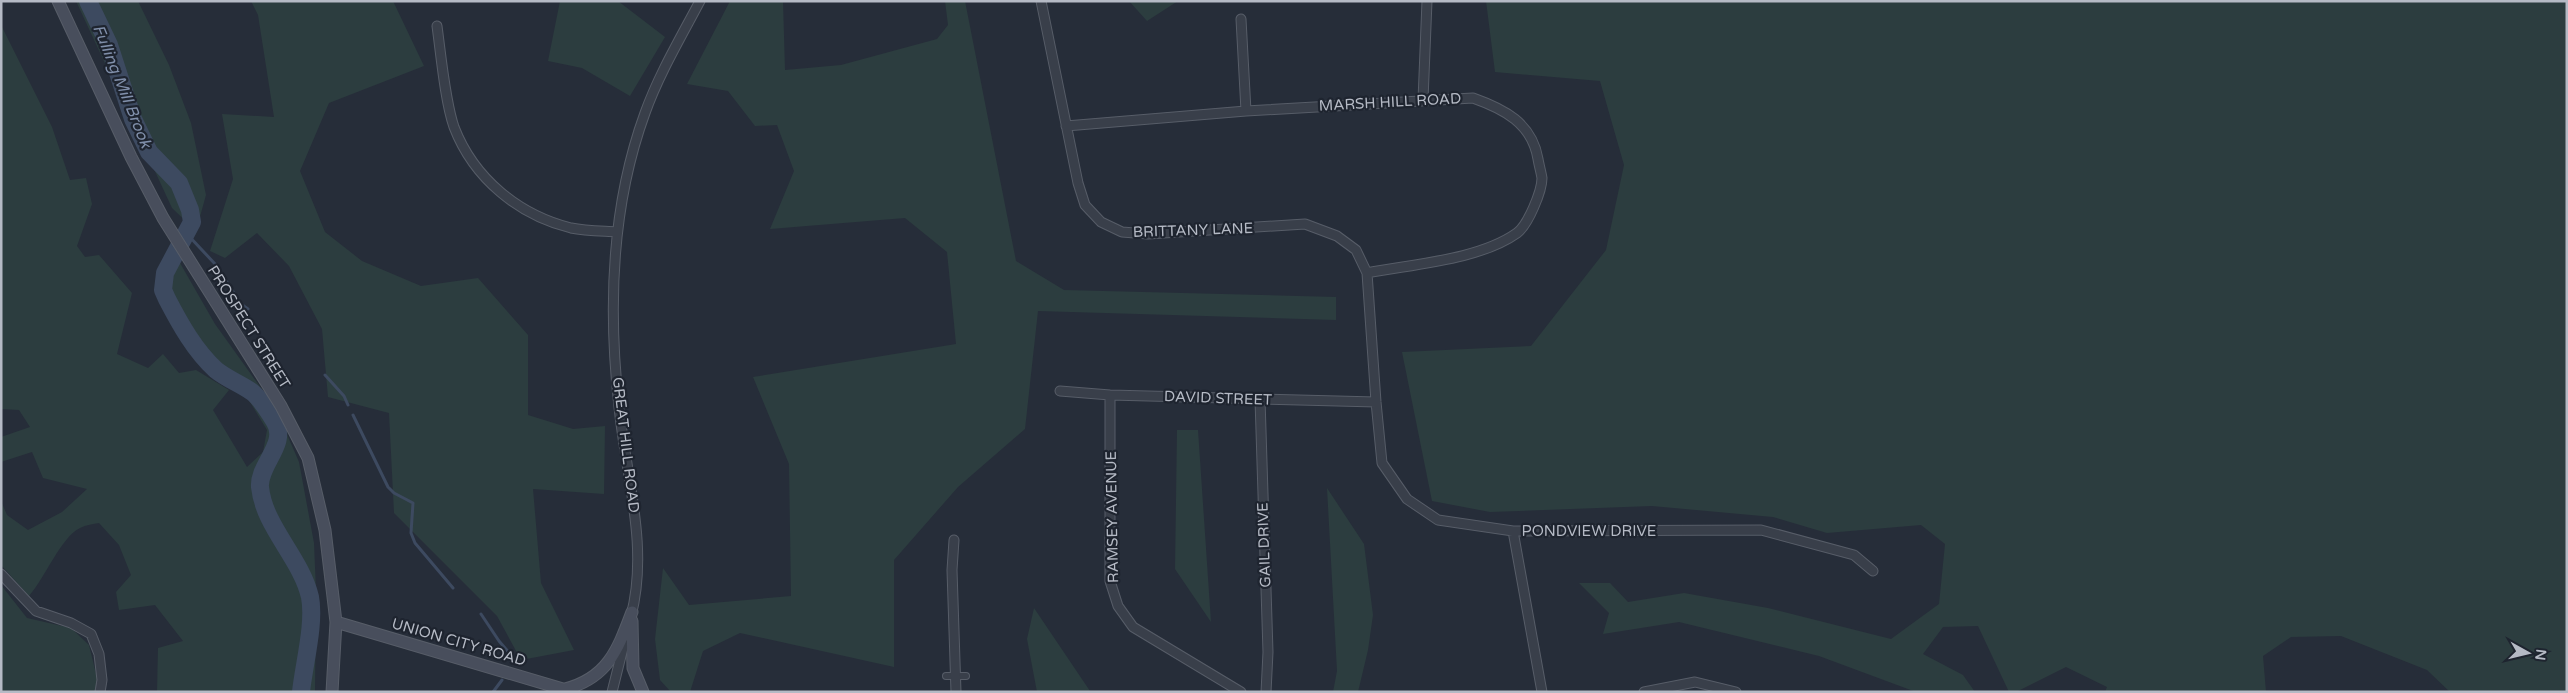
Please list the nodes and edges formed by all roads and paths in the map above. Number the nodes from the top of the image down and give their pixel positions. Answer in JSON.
{"nodes":[{"id":1,"x":58,"y":1,"type":"edge"},
{"id":2,"x":700,"y":1,"type":"edge"},
{"id":3,"x":1041,"y":1,"type":"edge"},
{"id":4,"x":1427,"y":1,"type":"edge"},
{"id":5,"x":1241,"y":18,"type":"dead end"},
{"id":6,"x":437,"y":26,"type":"dead end"},
{"id":7,"x":1423,"y":100,"type":"junction"},
{"id":8,"x":1246,"y":111,"type":"junction"},
{"id":9,"x":1066,"y":126,"type":"junction"},
{"id":10,"x":617,"y":232,"type":"junction"},
{"id":11,"x":1368,"y":273,"type":"junction"},
{"id":12,"x":1060,"y":391,"type":"dead end"},
{"id":13,"x":1110,"y":395,"type":"junction"},
{"id":14,"x":1260,"y":399,"type":"junction"},
{"id":15,"x":1376,"y":402,"type":"junction"},
{"id":16,"x":1513,"y":531,"type":"junction"},
{"id":17,"x":954,"y":540,"type":"dead end"},
{"id":18,"x":1873,"y":571,"type":"dead end"},
{"id":19,"x":1,"y":574,"type":"edge"},
{"id":20,"x":632,"y":612,"type":"junction"},
{"id":21,"x":336,"y":622,"type":"junction"},
{"id":22,"x":951,"y":676,"type":"junction"},
{"id":23,"x":966,"y":676,"type":"dead end"},
{"id":24,"x":569,"y":691,"type":"edge"},
{"id":25,"x":100,"y":692,"type":"edge"},
{"id":26,"x":332,"y":692,"type":"edge"},
{"id":27,"x":612,"y":692,"type":"edge"},
{"id":28,"x":643,"y":692,"type":"edge"},
{"id":29,"x":956,"y":692,"type":"edge"},
{"id":30,"x":1241,"y":692,"type":"edge"},
{"id":31,"x":1266,"y":692,"type":"edge"},
{"id":32,"x":1542,"y":692,"type":"edge"},
{"id":33,"x":1644,"y":692,"type":"edge"},
{"id":34,"x":1736,"y":692,"type":"edge"}],
"edges":[{"from":1,"to":21,"type":"main road","name":"PROSPECT STREET"},
{"from":2,"to":10,"type":"street","name":"GREAT HILL ROAD"},
{"from":3,"to":9,"type":"street","name":"BRITTANY LANE"},
{"from":4,"to":7,"type":"street"},
{"from":5,"to":8,"type":"street"},
{"from":6,"to":10,"type":"street"},
{"from":7,"to":8,"type":"street","name":"MARSH HILL ROAD"},
{"from":7,"to":11,"type":"street","name":"MARSH HILL ROAD"},
{"from":8,"to":9,"type":"street","name":"MARSH HILL ROAD"},
{"from":9,"to":11,"type":"street","name":"BRITTANY LANE"},
{"from":10,"to":20,"type":"street","name":"GREAT HILL ROAD"},
{"from":11,"to":15,"type":"street","name":"BRITTANY LANE"},
{"from":12,"to":13,"type":"street","name":"DAVID STREET"},
{"from":13,"to":14,"type":"street","name":"DAVID STREET"},
{"from":13,"to":30,"type":"street","name":"RAMSEY AVENUE"},
{"from":14,"to":15,"type":"street","name":"DAVID STREET"},
{"from":14,"to":31,"type":"street","name":"GAIL DRIVE"},
{"from":15,"to":16,"type":"street","name":"PONDVIEW DRIVE"},
{"from":16,"to":18,"type":"street","name":"PONDVIEW DRIVE"},
{"from":16,"to":32,"type":"street"},
{"from":17,"to":22,"type":"street"},
{"from":19,"to":25,"type":"street"},
{"from":20,"to":24,"type":"main road"},
{"from":20,"to":27,"type":"street","name":"GREAT HILL ROAD"},
{"from":20,"to":28,"type":"main road"},
{"from":21,"to":24,"type":"main road","name":"UNION CITY ROAD"},
{"from":21,"to":26,"type":"main road","name":"PROSPECT STREET"},
{"from":22,"to":23,"type":"street"},
{"from":22,"to":29,"type":"street"},
{"from":33,"to":34,"type":"street"}]}
